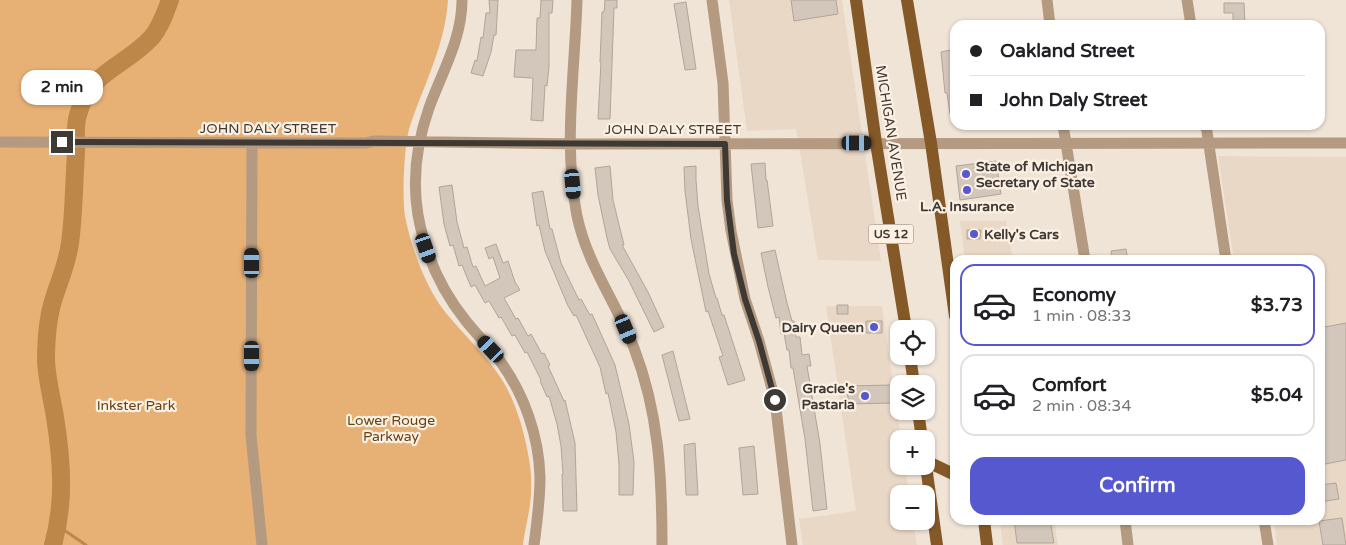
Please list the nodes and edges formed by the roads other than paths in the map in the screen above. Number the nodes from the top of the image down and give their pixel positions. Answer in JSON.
{"nodes":[{"id":1,"x":462,"y":0,"type":"edge"},
{"id":2,"x":577,"y":0,"type":"edge"},
{"id":3,"x":712,"y":0,"type":"edge"},
{"id":4,"x":856,"y":0,"type":"edge"},
{"id":5,"x":907,"y":0,"type":"edge"},
{"id":6,"x":1047,"y":0,"type":"edge"},
{"id":7,"x":1187,"y":0,"type":"edge"},
{"id":8,"x":1049,"y":20,"type":"edge"},
{"id":9,"x":1190,"y":20,"type":"edge"},
{"id":10,"x":1065,"y":130,"type":"edge"},
{"id":11,"x":1207,"y":130,"type":"edge"},
{"id":12,"x":0,"y":142,"type":"edge"},
{"id":13,"x":252,"y":143,"type":"junction"},
{"id":14,"x":420,"y":143,"type":"junction"},
{"id":15,"x":876,"y":143,"type":"junction"},
{"id":16,"x":931,"y":143,"type":"junction"},
{"id":17,"x":1067,"y":143,"type":"junction"},
{"id":18,"x":1209,"y":143,"type":"junction"},
{"id":19,"x":1346,"y":143,"type":"edge"},
{"id":20,"x":571,"y":144,"type":"junction"},
{"id":21,"x":725,"y":144,"type":"junction"},
{"id":22,"x":1084,"y":255,"type":"edge"},
{"id":23,"x":1225,"y":255,"type":"edge"},
{"id":24,"x":950,"y":280,"type":"edge"},
{"id":25,"x":905,"y":320,"type":"edge"},
{"id":26,"x":935,"y":465,"type":"edge"},
{"id":27,"x":950,"y":473,"type":"edge"},
{"id":28,"x":927,"y":475,"type":"edge"},
{"id":29,"x":985,"y":525,"type":"edge"},
{"id":30,"x":1126,"y":525,"type":"edge"},
{"id":31,"x":1265,"y":525,"type":"edge"},
{"id":32,"x":262,"y":545,"type":"edge"},
{"id":33,"x":534,"y":545,"type":"edge"},
{"id":34,"x":662,"y":545,"type":"edge"},
{"id":35,"x":792,"y":545,"type":"edge"},
{"id":36,"x":938,"y":545,"type":"edge"},
{"id":37,"x":988,"y":545,"type":"edge"},
{"id":38,"x":1128,"y":545,"type":"edge"},
{"id":39,"x":1268,"y":545,"type":"edge"}],
"edges":[{"from":1,"to":14,"type":"street"},
{"from":2,"to":20,"type":"street"},
{"from":3,"to":21,"type":"street"},
{"from":4,"to":15,"type":"main road","name":"MICHIGAN AVENUE","number":"US 12"},
{"from":5,"to":16,"type":"main road"},
{"from":6,"to":8,"type":"street"},
{"from":7,"to":9,"type":"street"},
{"from":10,"to":17,"type":"street"},
{"from":11,"to":18,"type":"street"},
{"from":12,"to":13,"type":"street","name":"JOHN DALY STREET"},
{"from":13,"to":14,"type":"street","name":"JOHN DALY STREET"},
{"from":13,"to":32,"type":"street"},
{"from":14,"to":20,"type":"street","name":"JOHN DALY STREET"},
{"from":14,"to":33,"type":"street"},
{"from":15,"to":16,"type":"street","name":"JOHN DALY STREET"},
{"from":15,"to":21,"type":"street","name":"JOHN DALY STREET"},
{"from":15,"to":25,"type":"main road","name":"MICHIGAN AVENUE","number":"US 12"},
{"from":16,"to":17,"type":"street","name":"JOHN DALY STREET"},
{"from":16,"to":24,"type":"main road"},
{"from":17,"to":18,"type":"street","name":"JOHN DALY STREET"},
{"from":17,"to":22,"type":"street"},
{"from":18,"to":19,"type":"street","name":"JOHN DALY STREET"},
{"from":18,"to":23,"type":"street"},
{"from":20,"to":21,"type":"street","name":"JOHN DALY STREET"},
{"from":20,"to":34,"type":"street"},
{"from":21,"to":35,"type":"street"},
{"from":26,"to":27,"type":"main road"},
{"from":28,"to":36,"type":"main road"},
{"from":29,"to":37,"type":"main road"},
{"from":30,"to":38,"type":"street"},
{"from":31,"to":39,"type":"street"}]}
